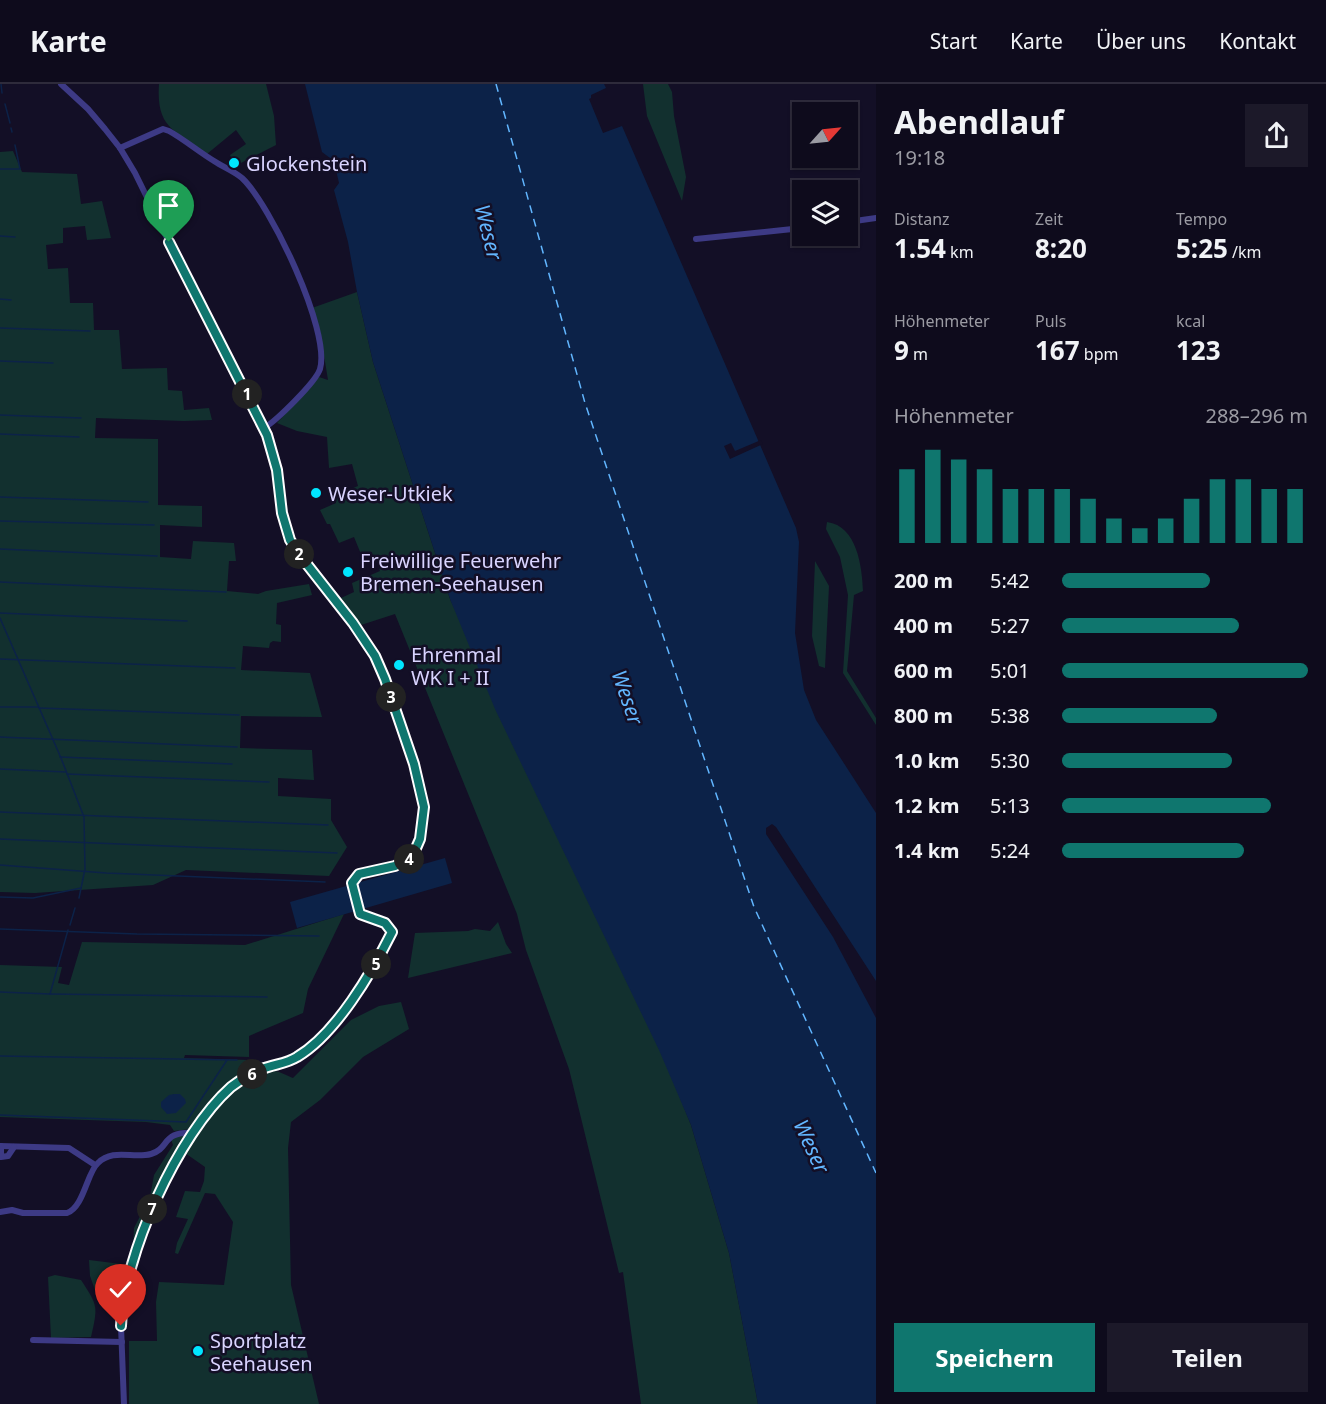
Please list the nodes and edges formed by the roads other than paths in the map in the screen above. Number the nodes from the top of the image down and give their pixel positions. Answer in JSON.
{"nodes":[{"id":1,"x":61,"y":84,"type":"edge"},
{"id":2,"x":120,"y":148,"type":"junction"},
{"id":3,"x":876,"y":218,"type":"edge"},
{"id":4,"x":858,"y":221,"type":"edge"},
{"id":5,"x":792,"y":229,"type":"edge"},
{"id":6,"x":696,"y":239,"type":"dead end"},
{"id":7,"x":264,"y":428,"type":"junction"},
{"id":8,"x":195,"y":1133,"type":"junction"},
{"id":9,"x":1,"y":1146,"type":"edge"},
{"id":10,"x":14,"y":1147,"type":"junction"},
{"id":11,"x":94,"y":1166,"type":"junction"},
{"id":12,"x":0,"y":1212,"type":"edge"},
{"id":13,"x":33,"y":1340,"type":"dead end"},
{"id":14,"x":122,"y":1342,"type":"junction"},
{"id":15,"x":124,"y":1404,"type":"edge"}],
"edges":[{"from":1,"to":2,"type":"street"},
{"from":2,"to":7,"type":"street"},
{"from":2,"to":7,"type":"street"},
{"from":3,"to":4,"type":"street"},
{"from":5,"to":6,"type":"street"},
{"from":7,"to":8,"type":"street"},
{"from":8,"to":11,"type":"street"},
{"from":8,"to":14,"type":"street"},
{"from":9,"to":10,"type":"street"},
{"from":9,"to":10,"type":"street"},
{"from":10,"to":11,"type":"street"},
{"from":11,"to":12,"type":"street"},
{"from":13,"to":14,"type":"street"},
{"from":14,"to":15,"type":"street"}]}
